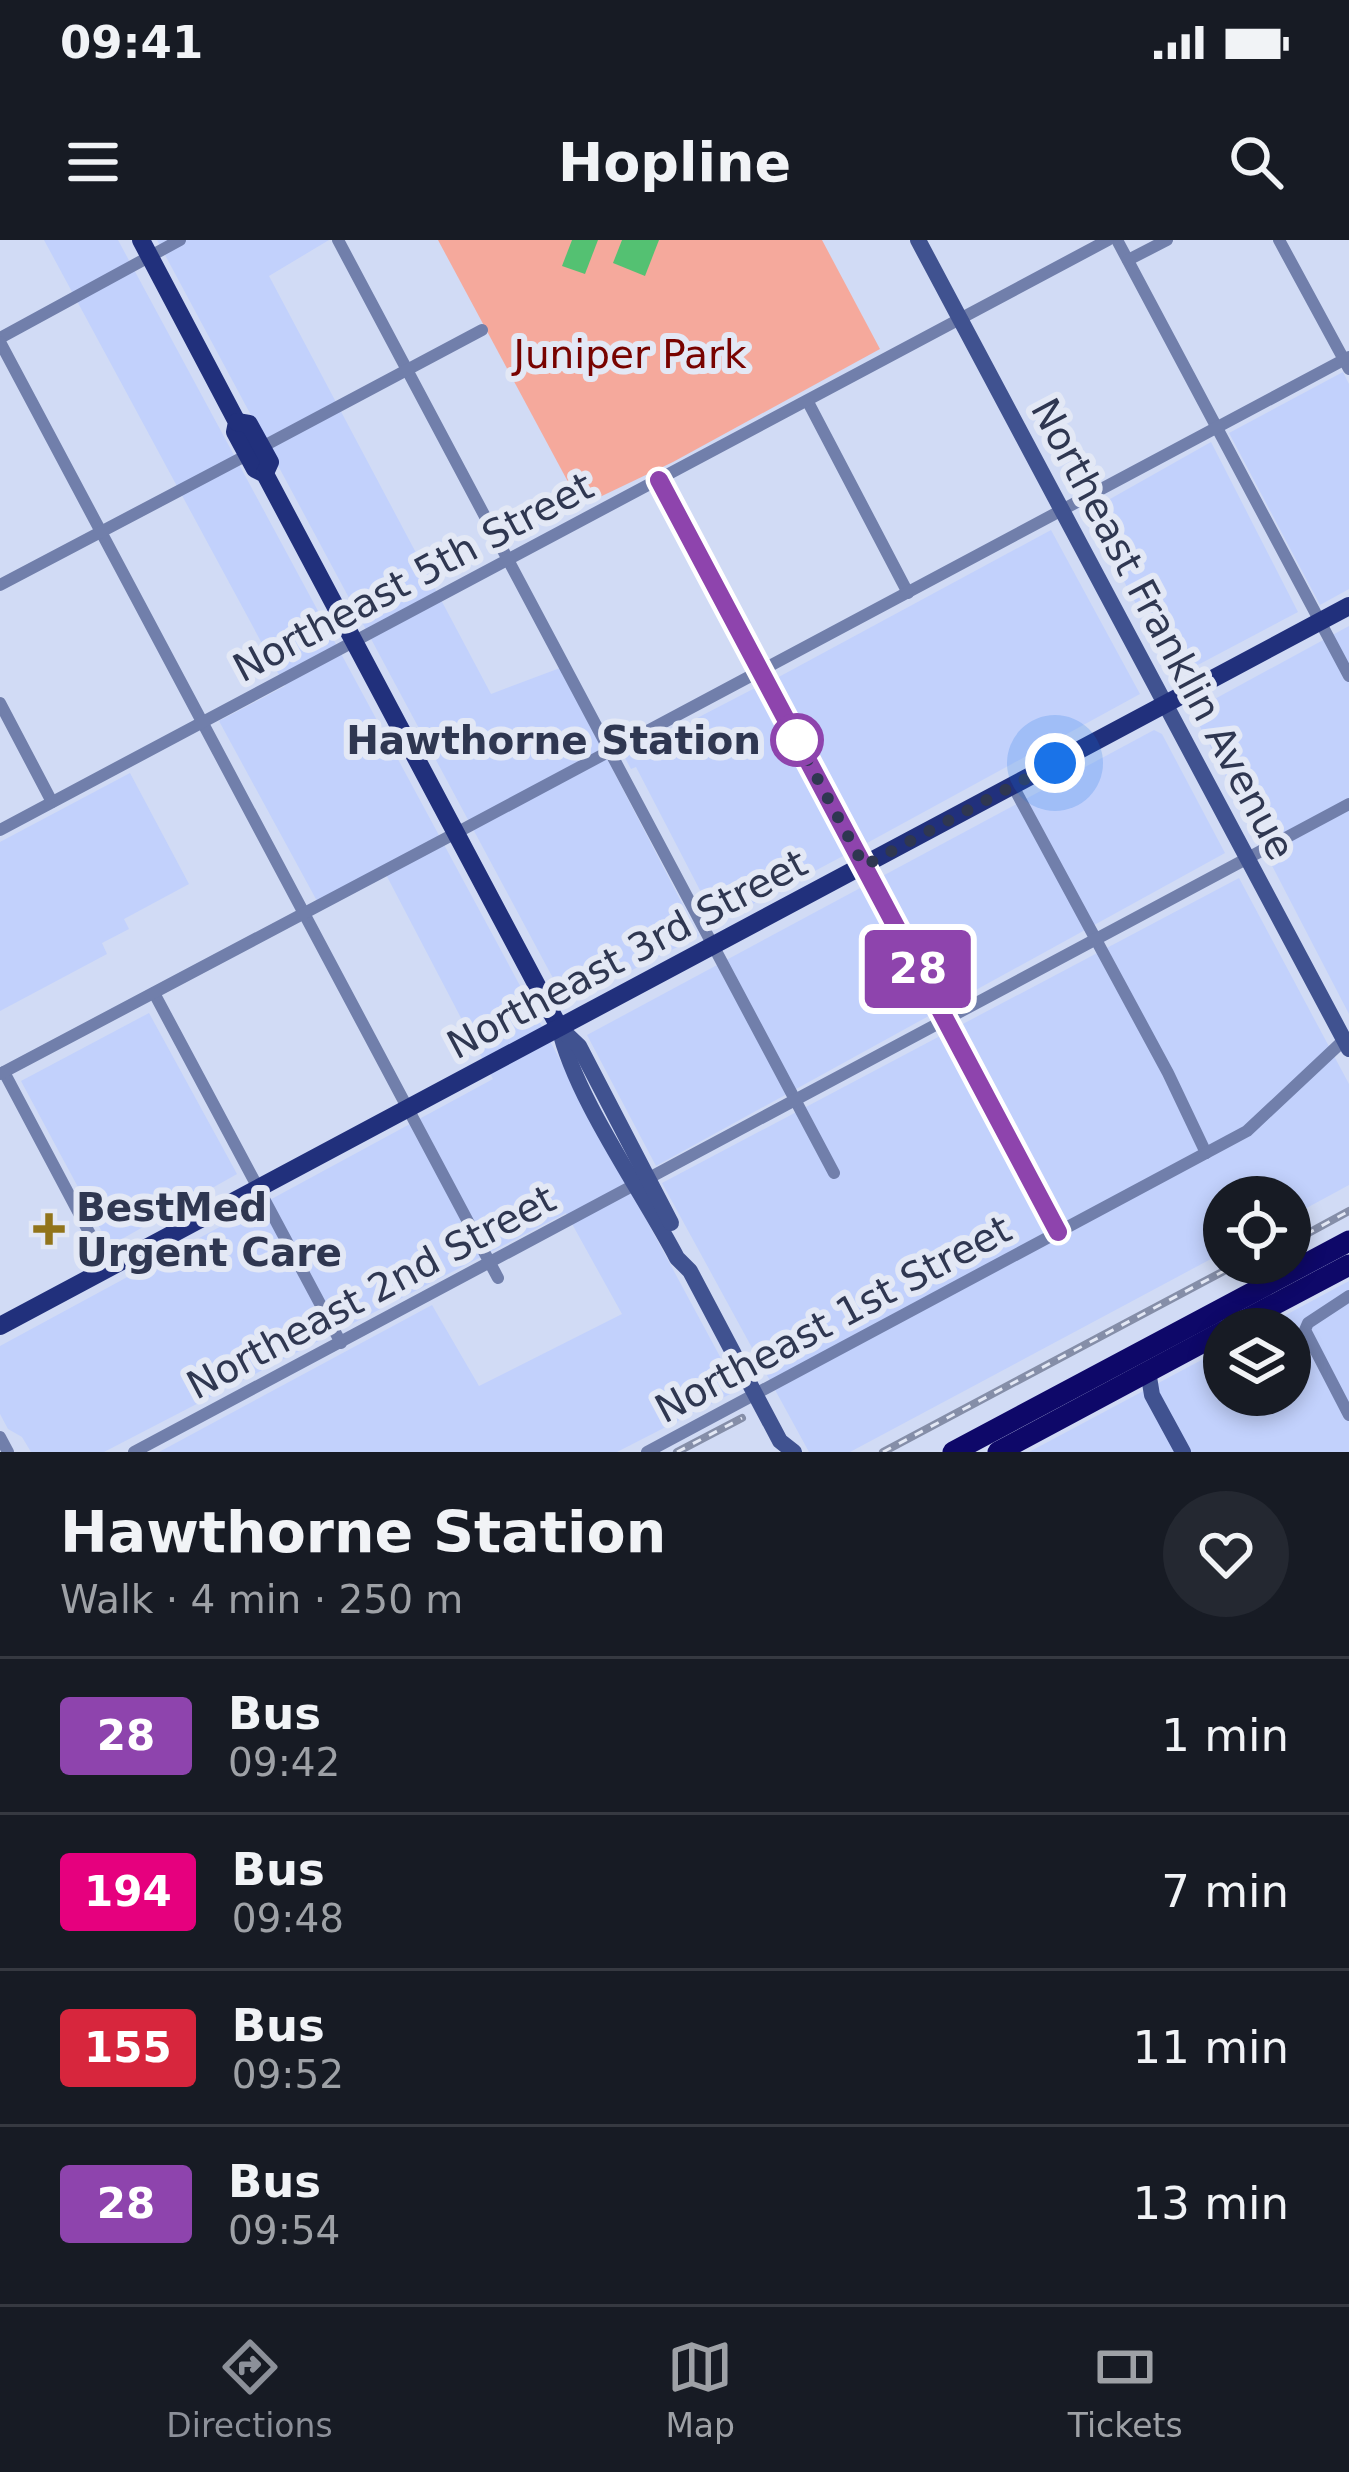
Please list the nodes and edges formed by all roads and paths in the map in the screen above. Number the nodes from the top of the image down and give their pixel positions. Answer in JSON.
{"nodes":[{"id":1,"x":180,"y":240,"type":"edge"},
{"id":2,"x":338,"y":240,"type":"edge"},
{"id":3,"x":918,"y":240,"type":"edge"},
{"id":4,"x":1113,"y":240,"type":"edge"},
{"id":5,"x":1167,"y":240,"type":"edge"},
{"id":6,"x":1279,"y":240,"type":"edge"},
{"id":7,"x":146,"y":249,"type":"edge"},
{"id":8,"x":1128,"y":260,"type":"junction"},
{"id":9,"x":960,"y":319,"type":"junction"},
{"id":10,"x":482,"y":330,"type":"dead end"},
{"id":11,"x":0,"y":340,"type":"edge"},
{"id":12,"x":1347,"y":362,"type":"edge"},
{"id":13,"x":408,"y":370,"type":"junction"},
{"id":14,"x":808,"y":402,"type":"junction"},
{"id":15,"x":1215,"y":427,"type":"junction"},
{"id":16,"x":254,"y":451,"type":"junction"},
{"id":17,"x":659,"y":480,"type":"junction"},
{"id":18,"x":1062,"y":510,"type":"junction"},
{"id":19,"x":100,"y":532,"type":"junction"},
{"id":20,"x":509,"y":559,"type":"junction"},
{"id":21,"x":0,"y":585,"type":"edge"},
{"id":22,"x":908,"y":593,"type":"junction"},
{"id":23,"x":1349,"y":607,"type":"edge"},
{"id":24,"x":1320,"y":622,"type":"junction"},
{"id":25,"x":354,"y":641,"type":"junction"},
{"id":26,"x":761,"y":672,"type":"junction"},
{"id":27,"x":1349,"y":676,"type":"edge"},
{"id":28,"x":0,"y":703,"type":"edge"},
{"id":29,"x":1167,"y":704,"type":"junction"},
{"id":30,"x":202,"y":723,"type":"junction"},
{"id":31,"x":611,"y":751,"type":"junction"},
{"id":32,"x":1012,"y":785,"type":"junction"},
{"id":33,"x":52,"y":802,"type":"junction"},
{"id":34,"x":1349,"y":804,"type":"edge"},
{"id":35,"x":0,"y":830,"type":"edge"},
{"id":36,"x":455,"y":834,"type":"junction"},
{"id":37,"x":1248,"y":857,"type":"junction"},
{"id":38,"x":864,"y":866,"type":"junction"},
{"id":39,"x":304,"y":916,"type":"junction"},
{"id":40,"x":1095,"y":940,"type":"junction"},
{"id":41,"x":714,"y":945,"type":"junction"},
{"id":42,"x":154,"y":993,"type":"junction"},
{"id":43,"x":946,"y":1021,"type":"junction"},
{"id":44,"x":560,"y":1027,"type":"junction"},
{"id":45,"x":1347,"y":1045,"type":"edge"},
{"id":46,"x":2,"y":1073,"type":"edge"},
{"id":47,"x":796,"y":1101,"type":"junction"},
{"id":48,"x":407,"y":1109,"type":"junction"},
{"id":49,"x":1206,"y":1153,"type":"junction"},
{"id":50,"x":834,"y":1173,"type":"dead end"},
{"id":51,"x":642,"y":1181,"type":"junction"},
{"id":52,"x":259,"y":1188,"type":"junction"},
{"id":53,"x":1058,"y":1232,"type":"junction"},
{"id":54,"x":1349,"y":1241,"type":"edge"},
{"id":55,"x":490,"y":1264,"type":"junction"},
{"id":56,"x":1349,"y":1264,"type":"edge"},
{"id":57,"x":108,"y":1268,"type":"junction"},
{"id":58,"x":498,"y":1278,"type":"dead end"},
{"id":59,"x":1349,"y":1296,"type":"edge"},
{"id":60,"x":1267,"y":1308,"type":"edge"},
{"id":61,"x":0,"y":1326,"type":"edge"},
{"id":62,"x":1203,"y":1342,"type":"edge"},
{"id":63,"x":341,"y":1343,"type":"junction"},
{"id":64,"x":1148,"y":1371,"type":"junction"},
{"id":65,"x":1121,"y":1385,"type":"junction"},
{"id":66,"x":754,"y":1395,"type":"junction"},
{"id":67,"x":1349,"y":1415,"type":"edge"},
{"id":68,"x":0,"y":1437,"type":"edge"},
{"id":69,"x":785,"y":1448,"type":"edge"},
{"id":70,"x":8,"y":1452,"type":"edge"},
{"id":71,"x":134,"y":1452,"type":"edge"},
{"id":72,"x":647,"y":1452,"type":"edge"},
{"id":73,"x":953,"y":1452,"type":"edge"},
{"id":74,"x":998,"y":1452,"type":"edge"},
{"id":75,"x":1171,"y":1452,"type":"edge"},
{"id":76,"x":1183,"y":1452,"type":"edge"}],
"edges":[{"from":1,"to":7,"type":"street"},
{"from":2,"to":13,"type":"street"},
{"from":3,"to":9,"type":"street","name":"Northeast Franklin Avenue"},
{"from":4,"to":8,"type":"street"},
{"from":4,"to":9,"type":"street","name":"Northeast 5th Street"},
{"from":5,"to":8,"type":"street"},
{"from":6,"to":12,"type":"street"},
{"from":7,"to":11,"type":"street"},
{"from":7,"to":16,"type":"main road"},
{"from":8,"to":15,"type":"street"},
{"from":9,"to":14,"type":"street","name":"Northeast 5th Street"},
{"from":9,"to":18,"type":"street","name":"Northeast Franklin Avenue"},
{"from":10,"to":13,"type":"street"},
{"from":11,"to":19,"type":"street"},
{"from":12,"to":15,"type":"street"},
{"from":13,"to":16,"type":"street"},
{"from":13,"to":20,"type":"street"},
{"from":14,"to":17,"type":"street","name":"Northeast 5th Street"},
{"from":14,"to":22,"type":"street"},
{"from":15,"to":18,"type":"street"},
{"from":15,"to":24,"type":"street"},
{"from":16,"to":19,"type":"street"},
{"from":16,"to":25,"type":"main road"},
{"from":17,"to":20,"type":"street","name":"Northeast 5th Street"},
{"from":17,"to":26,"type":"street"},
{"from":18,"to":22,"type":"street"},
{"from":18,"to":29,"type":"street","name":"Northeast Franklin Avenue"},
{"from":19,"to":21,"type":"street"},
{"from":19,"to":30,"type":"street"},
{"from":20,"to":25,"type":"street","name":"Northeast 5th Street"},
{"from":20,"to":31,"type":"street"},
{"from":22,"to":26,"type":"street"},
{"from":23,"to":24,"type":"main road","name":"Northeast 3rd Street"},
{"from":24,"to":27,"type":"street"},
{"from":24,"to":29,"type":"main road","name":"Northeast 3rd Street"},
{"from":25,"to":30,"type":"street","name":"Northeast 5th Street"},
{"from":25,"to":36,"type":"main road"},
{"from":26,"to":31,"type":"street"},
{"from":26,"to":38,"type":"street"},
{"from":28,"to":33,"type":"street"},
{"from":29,"to":32,"type":"main road","name":"Northeast 3rd Street"},
{"from":29,"to":37,"type":"street","name":"Northeast Franklin Avenue"},
{"from":30,"to":33,"type":"street","name":"Northeast 5th Street"},
{"from":30,"to":39,"type":"street"},
{"from":31,"to":36,"type":"street"},
{"from":31,"to":41,"type":"street"},
{"from":32,"to":38,"type":"main road","name":"Northeast 3rd Street"},
{"from":32,"to":40,"type":"street"},
{"from":33,"to":35,"type":"street","name":"Northeast 5th Street"},
{"from":34,"to":37,"type":"street","name":"Northeast 2nd Street"},
{"from":36,"to":39,"type":"street"},
{"from":36,"to":44,"type":"main road"},
{"from":37,"to":40,"type":"street","name":"Northeast 2nd Street"},
{"from":37,"to":45,"type":"street","name":"Northeast Franklin Avenue"},
{"from":38,"to":41,"type":"main road","name":"Northeast 3rd Street"},
{"from":38,"to":43,"type":"street"},
{"from":39,"to":42,"type":"street"},
{"from":39,"to":48,"type":"street"},
{"from":40,"to":43,"type":"street","name":"Northeast 2nd Street"},
{"from":40,"to":49,"type":"street"},
{"from":41,"to":44,"type":"main road","name":"Northeast 3rd Street"},
{"from":41,"to":47,"type":"street"},
{"from":42,"to":46,"type":"street"},
{"from":42,"to":52,"type":"street"},
{"from":43,"to":47,"type":"street","name":"Northeast 2nd Street"},
{"from":43,"to":53,"type":"street"},
{"from":44,"to":48,"type":"main road","name":"Northeast 3rd Street"},
{"from":44,"to":51,"type":"street"},
{"from":45,"to":49,"type":"street","name":"Northeast 1st Street"},
{"from":46,"to":57,"type":"street"},
{"from":47,"to":50,"type":"street"},
{"from":47,"to":51,"type":"street","name":"Northeast 2nd Street"},
{"from":48,"to":52,"type":"main road","name":"Northeast 3rd Street"},
{"from":48,"to":55,"type":"street"},
{"from":49,"to":53,"type":"street","name":"Northeast 1st Street"},
{"from":51,"to":55,"type":"street","name":"Northeast 2nd Street"},
{"from":51,"to":66,"type":"street"},
{"from":52,"to":57,"type":"main road","name":"Northeast 3rd Street"},
{"from":52,"to":63,"type":"street"},
{"from":53,"to":66,"type":"street","name":"Northeast 1st Street"},
{"from":54,"to":73,"type":"highway"},
{"from":55,"to":58,"type":"street"},
{"from":55,"to":63,"type":"street","name":"Northeast 2nd Street"},
{"from":56,"to":60,"type":"highway"},
{"from":57,"to":61,"type":"main road","name":"Northeast 3rd Street"},
{"from":59,"to":67,"type":"street"},
{"from":62,"to":64,"type":"highway"},
{"from":63,"to":71,"type":"street","name":"Northeast 2nd Street"},
{"from":64,"to":65,"type":"highway"},
{"from":64,"to":76,"type":"street"},
{"from":65,"to":74,"type":"highway"},
{"from":65,"to":75,"type":"street"},
{"from":66,"to":69,"type":"street"},
{"from":66,"to":72,"type":"street","name":"Northeast 1st Street"},
{"from":68,"to":70,"type":"street"}]}
